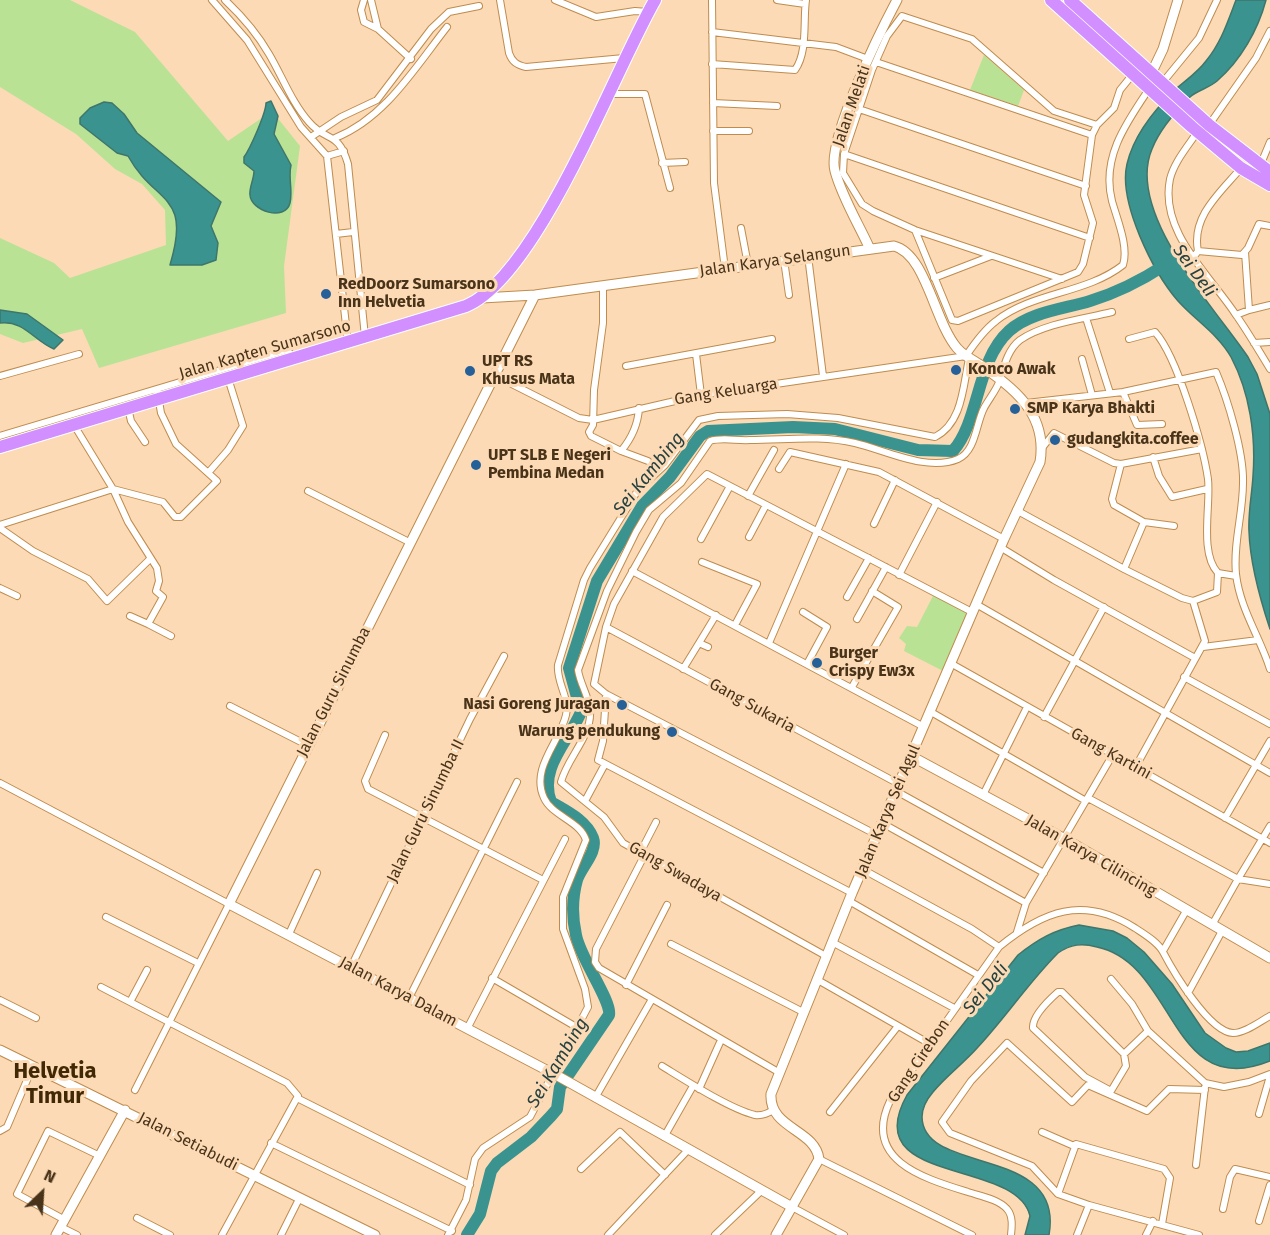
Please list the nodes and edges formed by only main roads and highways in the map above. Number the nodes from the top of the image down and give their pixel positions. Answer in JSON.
{"nodes":[{"id":1,"x":655,"y":0,"type":"edge"},
{"id":2,"x":1051,"y":0,"type":"edge"},
{"id":3,"x":1070,"y":0,"type":"edge"},
{"id":4,"x":1201,"y":126,"type":"junction"},
{"id":5,"x":1265,"y":169,"type":"edge"},
{"id":6,"x":1270,"y":185,"type":"edge"},
{"id":7,"x":7,"y":441,"type":"edge"}],
"edges":[{"from":1,"to":7,"type":"highway","name":"Jalan Kapten Sumarsono"},
{"from":2,"to":4,"type":"highway"},
{"from":3,"to":4,"type":"highway"},
{"from":4,"to":5,"type":"highway"},
{"from":4,"to":6,"type":"highway"}]}
